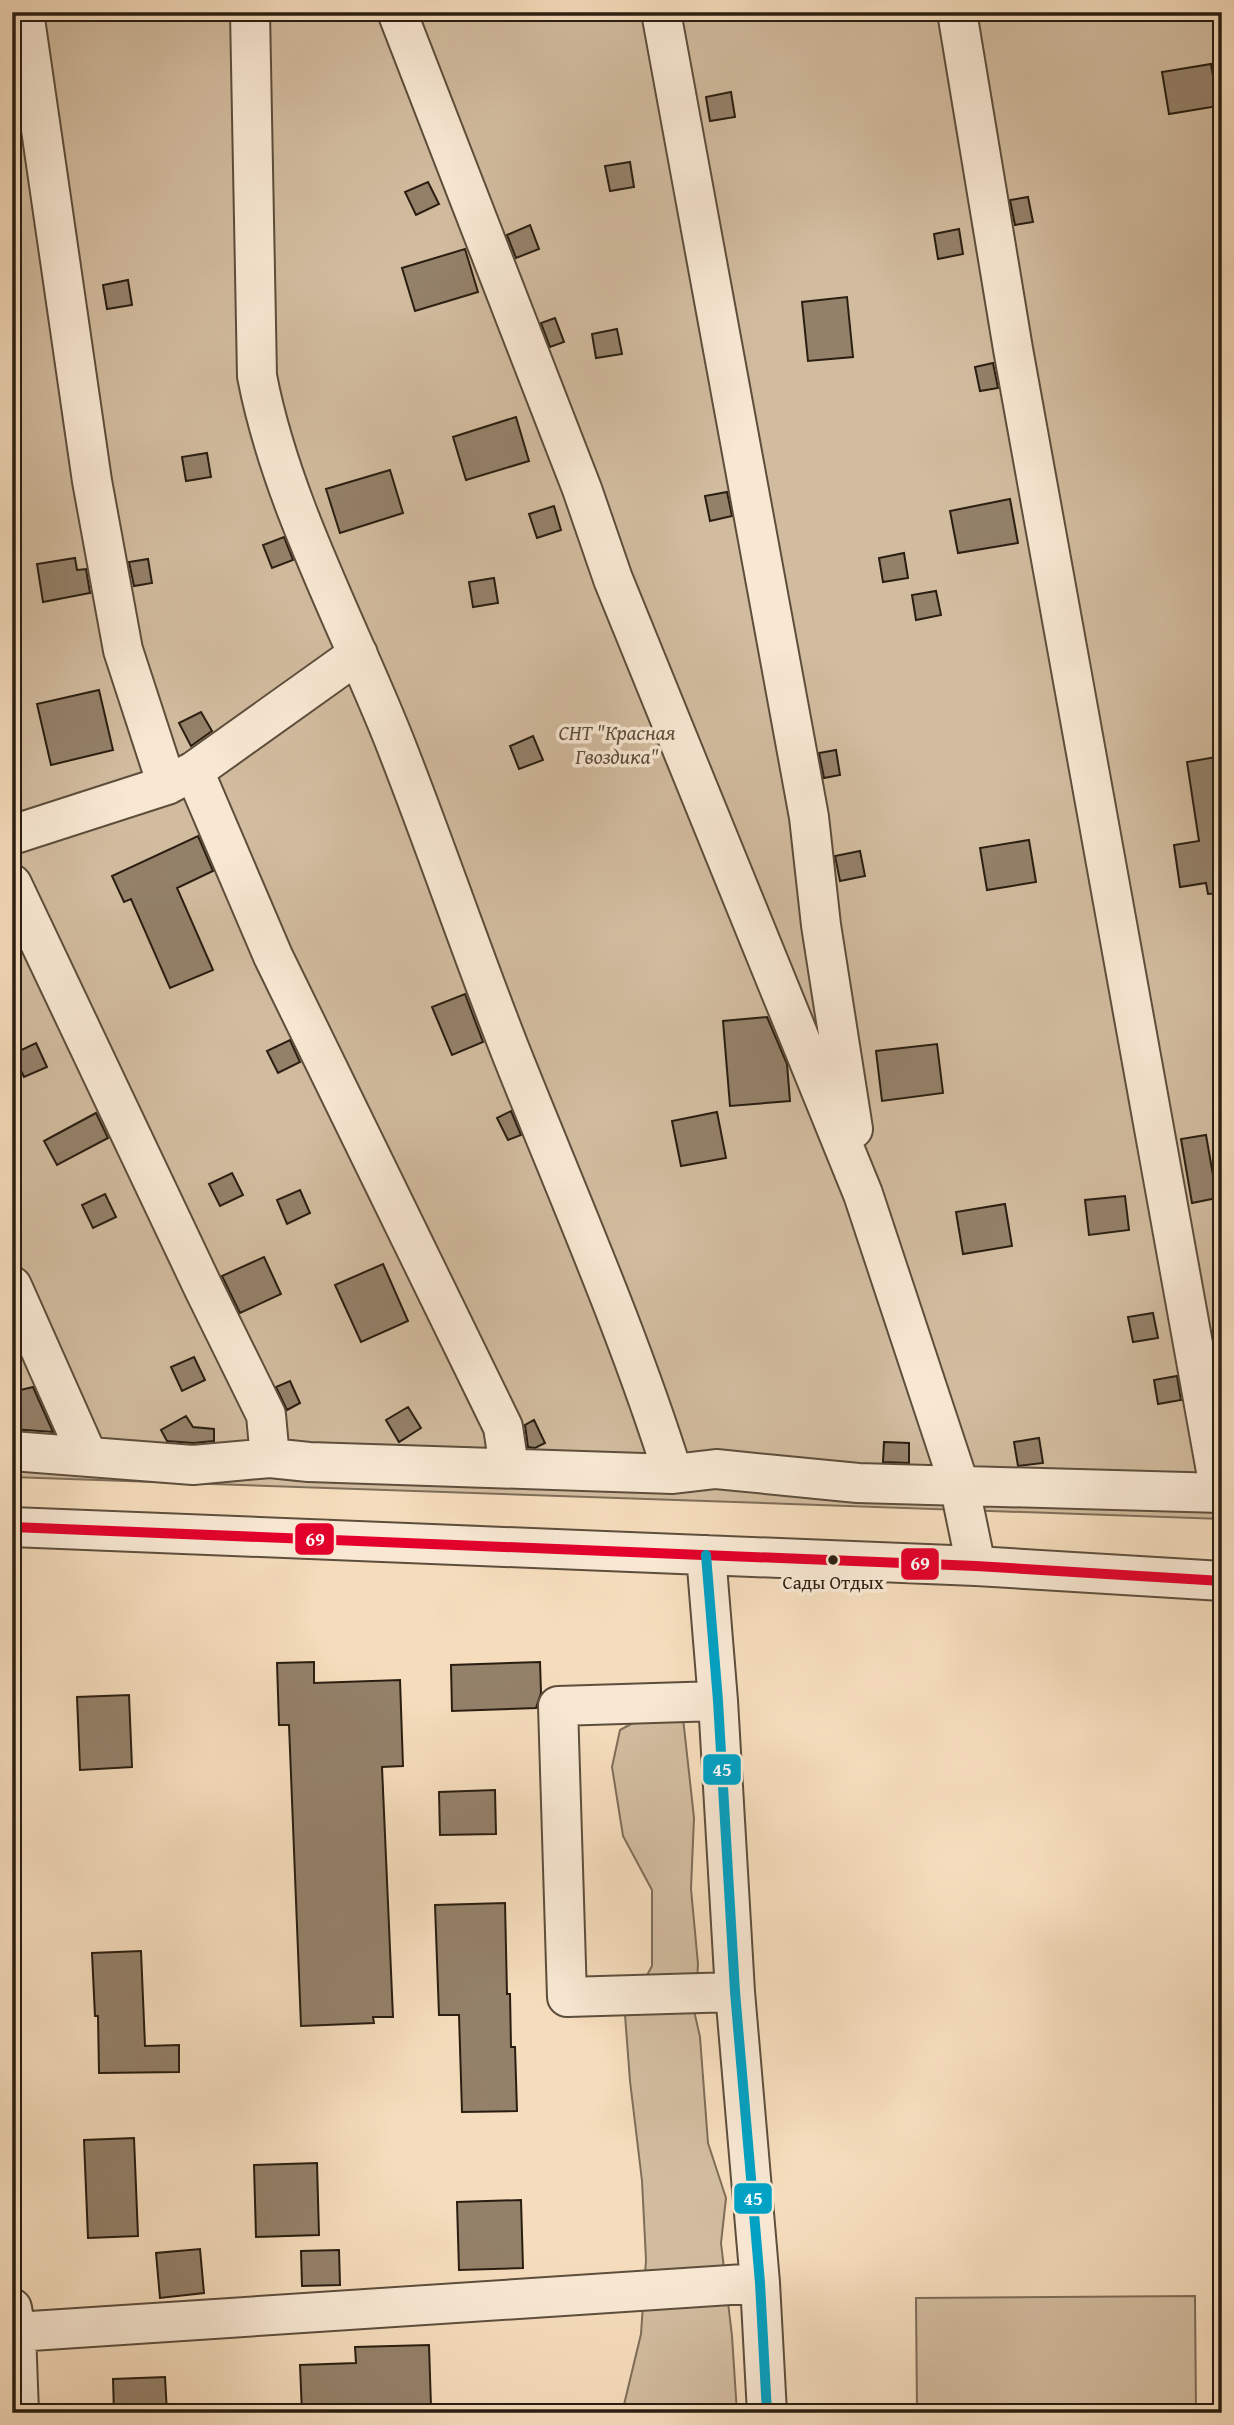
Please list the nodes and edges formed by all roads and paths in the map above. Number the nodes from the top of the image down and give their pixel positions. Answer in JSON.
{"nodes":[{"id":1,"x":24,"y":12,"type":"edge"},
{"id":2,"x":250,"y":12,"type":"edge"},
{"id":3,"x":397,"y":12,"type":"edge"},
{"id":4,"x":661,"y":12,"type":"edge"},
{"id":5,"x":957,"y":12,"type":"edge"},
{"id":6,"x":358,"y":654,"type":"junction"},
{"id":7,"x":180,"y":778,"type":"junction"},
{"id":8,"x":12,"y":835,"type":"edge"},
{"id":9,"x":12,"y":884,"type":"edge"},
{"id":10,"x":863,"y":1194,"type":"junction"},
{"id":11,"x":12,"y":1286,"type":"edge"},
{"id":12,"x":12,"y":1451,"type":"edge"},
{"id":13,"x":88,"y":1457,"type":"junction"},
{"id":14,"x":270,"y":1458,"type":"junction"},
{"id":15,"x":509,"y":1467,"type":"junction"},
{"id":16,"x":673,"y":1474,"type":"junction"},
{"id":17,"x":959,"y":1484,"type":"junction"},
{"id":18,"x":1221,"y":1493,"type":"edge"},
{"id":19,"x":12,"y":1527,"type":"edge"},
{"id":20,"x":706,"y":1555,"type":"junction"},
{"id":21,"x":976,"y":1566,"type":"junction"},
{"id":22,"x":1222,"y":1581,"type":"edge"},
{"id":23,"x":718,"y":1701,"type":"junction"},
{"id":24,"x":735,"y":1992,"type":"junction"},
{"id":25,"x":760,"y":2283,"type":"junction"},
{"id":26,"x":14,"y":2320,"type":"edge"},
{"id":27,"x":19,"y":2413,"type":"edge"},
{"id":28,"x":767,"y":2413,"type":"edge"}],
"edges":[{"from":1,"to":7,"type":"street"},
{"from":2,"to":6,"type":"street"},
{"from":3,"to":10,"type":"street"},
{"from":4,"to":10,"type":"street"},
{"from":5,"to":18,"type":"street"},
{"from":6,"to":7,"type":"street"},
{"from":6,"to":16,"type":"street"},
{"from":7,"to":8,"type":"street"},
{"from":7,"to":15,"type":"street"},
{"from":9,"to":14,"type":"street"},
{"from":10,"to":17,"type":"street"},
{"from":11,"to":13,"type":"street"},
{"from":12,"to":13,"type":"street"},
{"from":13,"to":14,"type":"street"},
{"from":14,"to":15,"type":"street"},
{"from":15,"to":16,"type":"street"},
{"from":16,"to":17,"type":"street"},
{"from":17,"to":18,"type":"street"},
{"from":17,"to":21,"type":"street"},
{"from":19,"to":20,"type":"street"},
{"from":20,"to":21,"type":"street"},
{"from":20,"to":23,"type":"street"},
{"from":21,"to":22,"type":"street"},
{"from":23,"to":24,"type":"street"},
{"from":23,"to":24,"type":"street"},
{"from":24,"to":25,"type":"street"},
{"from":25,"to":26,"type":"street"},
{"from":25,"to":28,"type":"street"},
{"from":26,"to":27,"type":"street"}]}
